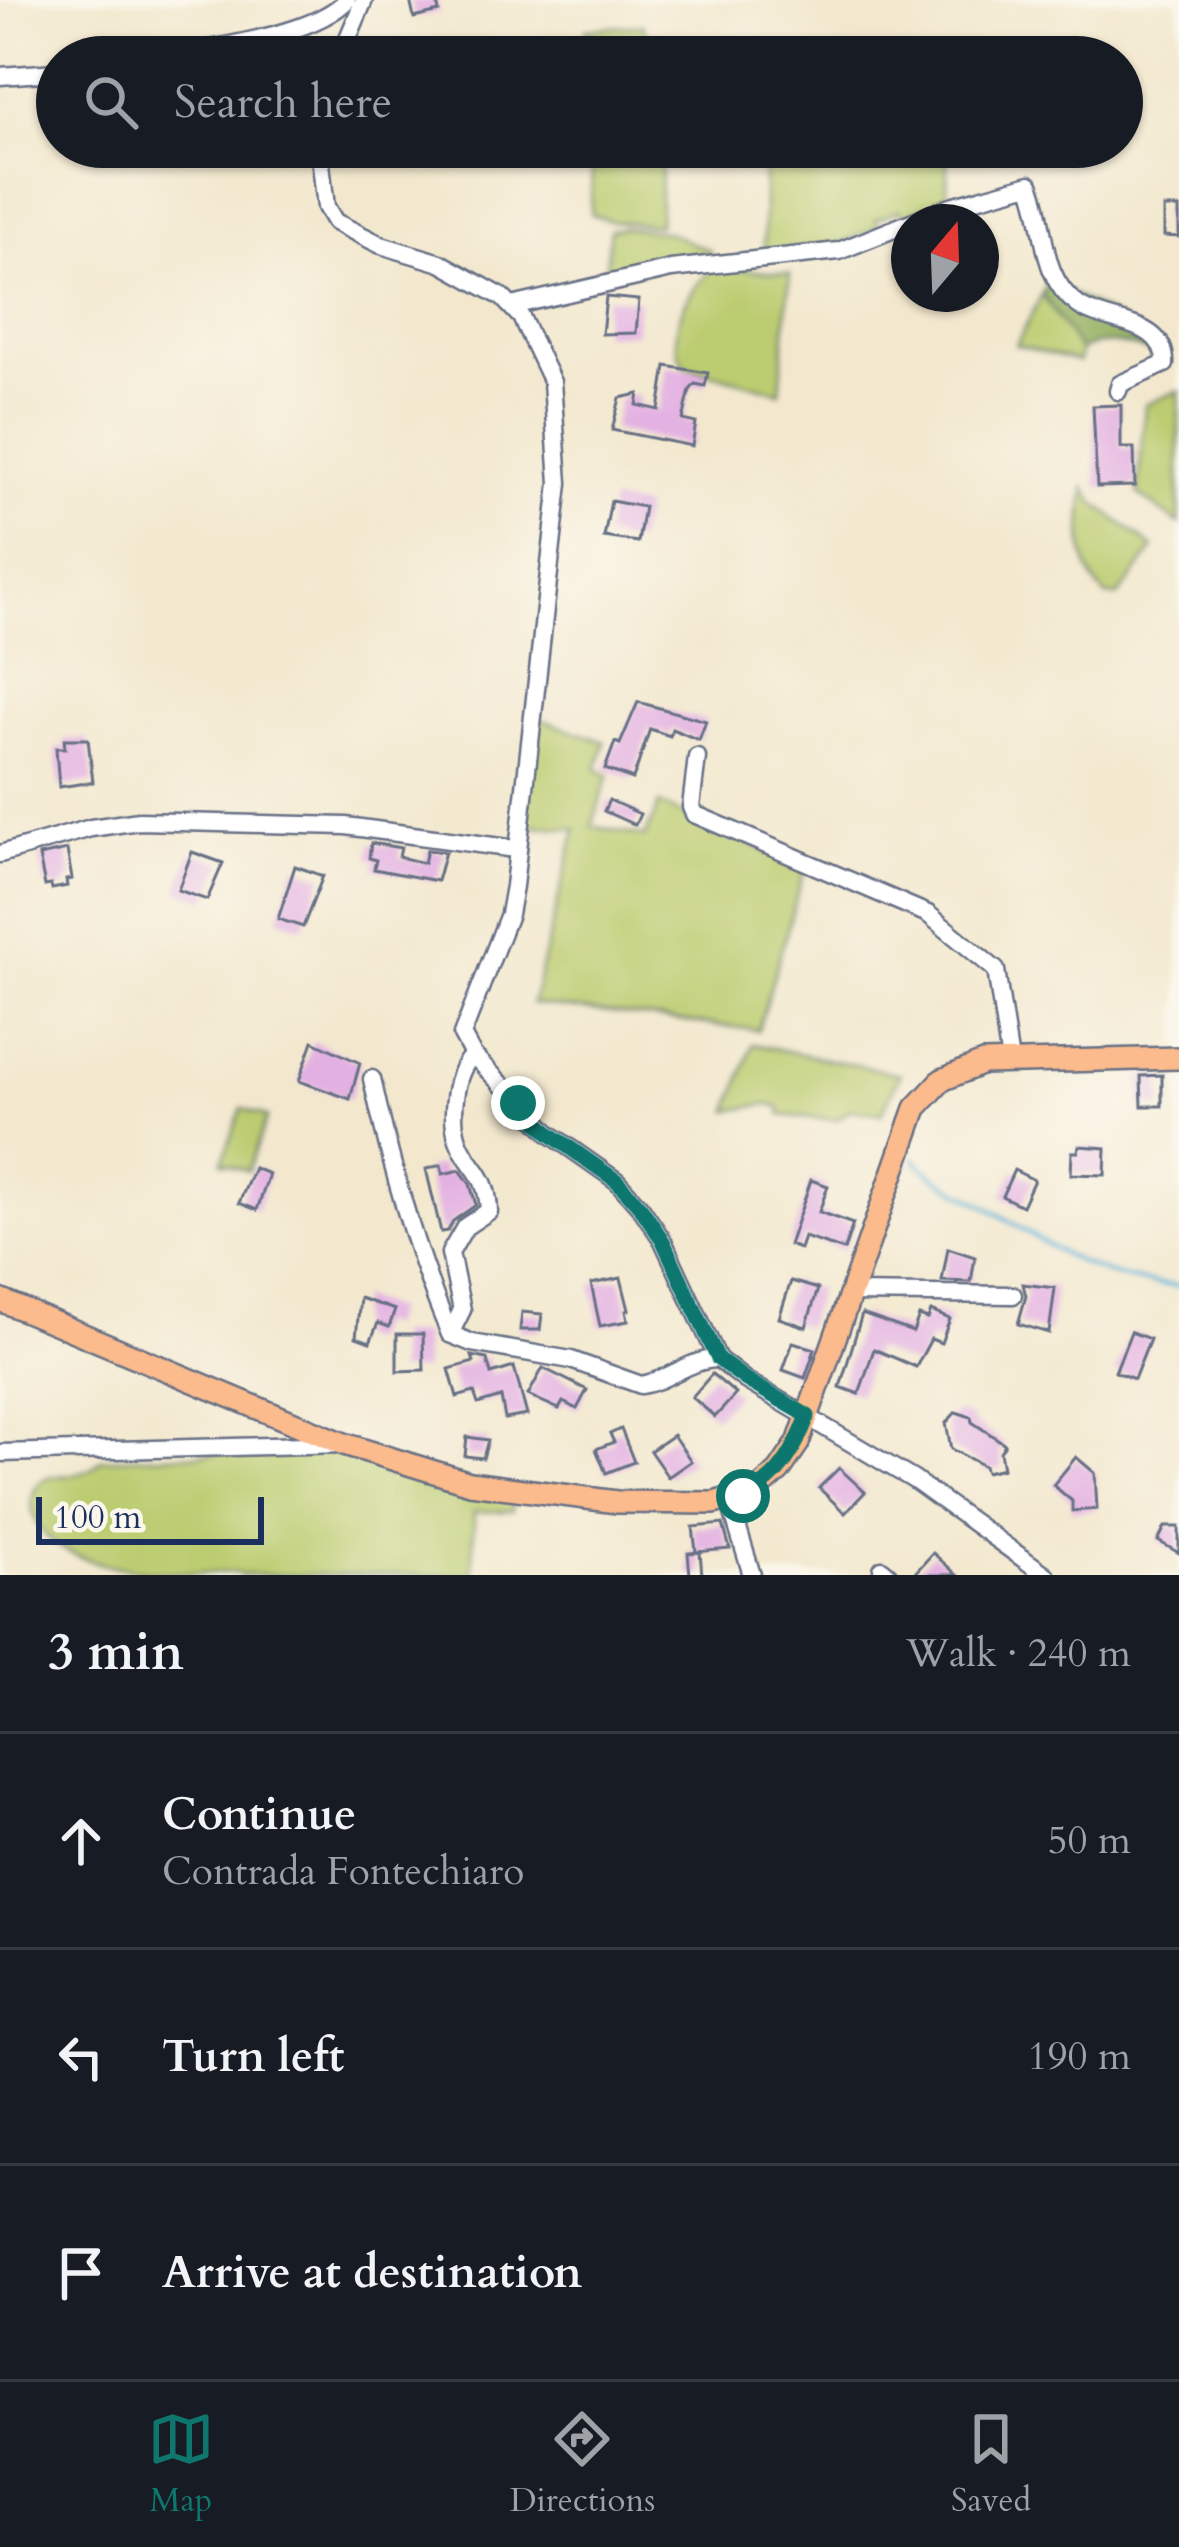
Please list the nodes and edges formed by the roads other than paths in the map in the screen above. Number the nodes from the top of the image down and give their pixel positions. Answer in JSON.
{"nodes":[{"id":1,"x":347,"y":0,"type":"edge"},
{"id":2,"x":364,"y":0,"type":"edge"},
{"id":3,"x":262,"y":36,"type":"edge"},
{"id":4,"x":349,"y":36,"type":"edge"},
{"id":5,"x":36,"y":73,"type":"edge"},
{"id":6,"x":0,"y":76,"type":"edge"},
{"id":7,"x":321,"y":168,"type":"edge"},
{"id":8,"x":512,"y":306,"type":"junction"},
{"id":9,"x":1118,"y":391,"type":"dead end"},
{"id":10,"x":697,"y":757,"type":"dead end"},
{"id":11,"x":515,"y":849,"type":"junction"},
{"id":12,"x":0,"y":854,"type":"edge"},
{"id":13,"x":473,"y":1055,"type":"junction"},
{"id":14,"x":1179,"y":1058,"type":"edge"},
{"id":15,"x":1010,"y":1061,"type":"junction"},
{"id":16,"x":372,"y":1078,"type":"dead end"},
{"id":17,"x":850,"y":1293,"type":"junction"},
{"id":18,"x":1013,"y":1295,"type":"dead end"},
{"id":19,"x":0,"y":1300,"type":"edge"},
{"id":20,"x":452,"y":1335,"type":"junction"},
{"id":21,"x":718,"y":1359,"type":"junction"},
{"id":22,"x":808,"y":1416,"type":"junction"},
{"id":23,"x":344,"y":1444,"type":"junction"},
{"id":24,"x":0,"y":1453,"type":"edge"},
{"id":25,"x":728,"y":1500,"type":"junction"},
{"id":26,"x":752,"y":1575,"type":"edge"},
{"id":27,"x":1046,"y":1575,"type":"edge"}],
"edges":[{"from":1,"to":3,"type":"street"},
{"from":2,"to":4,"type":"street"},
{"from":5,"to":6,"type":"street"},
{"from":7,"to":8,"type":"street"},
{"from":8,"to":9,"type":"street"},
{"from":8,"to":11,"type":"street"},
{"from":10,"to":15,"type":"street"},
{"from":11,"to":12,"type":"street"},
{"from":11,"to":13,"type":"street"},
{"from":13,"to":20,"type":"street"},
{"from":13,"to":21,"type":"street"},
{"from":14,"to":15,"type":"main road"},
{"from":15,"to":17,"type":"main road"},
{"from":16,"to":20,"type":"street"},
{"from":17,"to":18,"type":"street"},
{"from":17,"to":22,"type":"main road"},
{"from":19,"to":23,"type":"main road"},
{"from":20,"to":21,"type":"street"},
{"from":21,"to":22,"type":"street"},
{"from":22,"to":25,"type":"main road"},
{"from":22,"to":27,"type":"street"},
{"from":23,"to":24,"type":"street"},
{"from":23,"to":25,"type":"main road"},
{"from":25,"to":26,"type":"street"}]}
